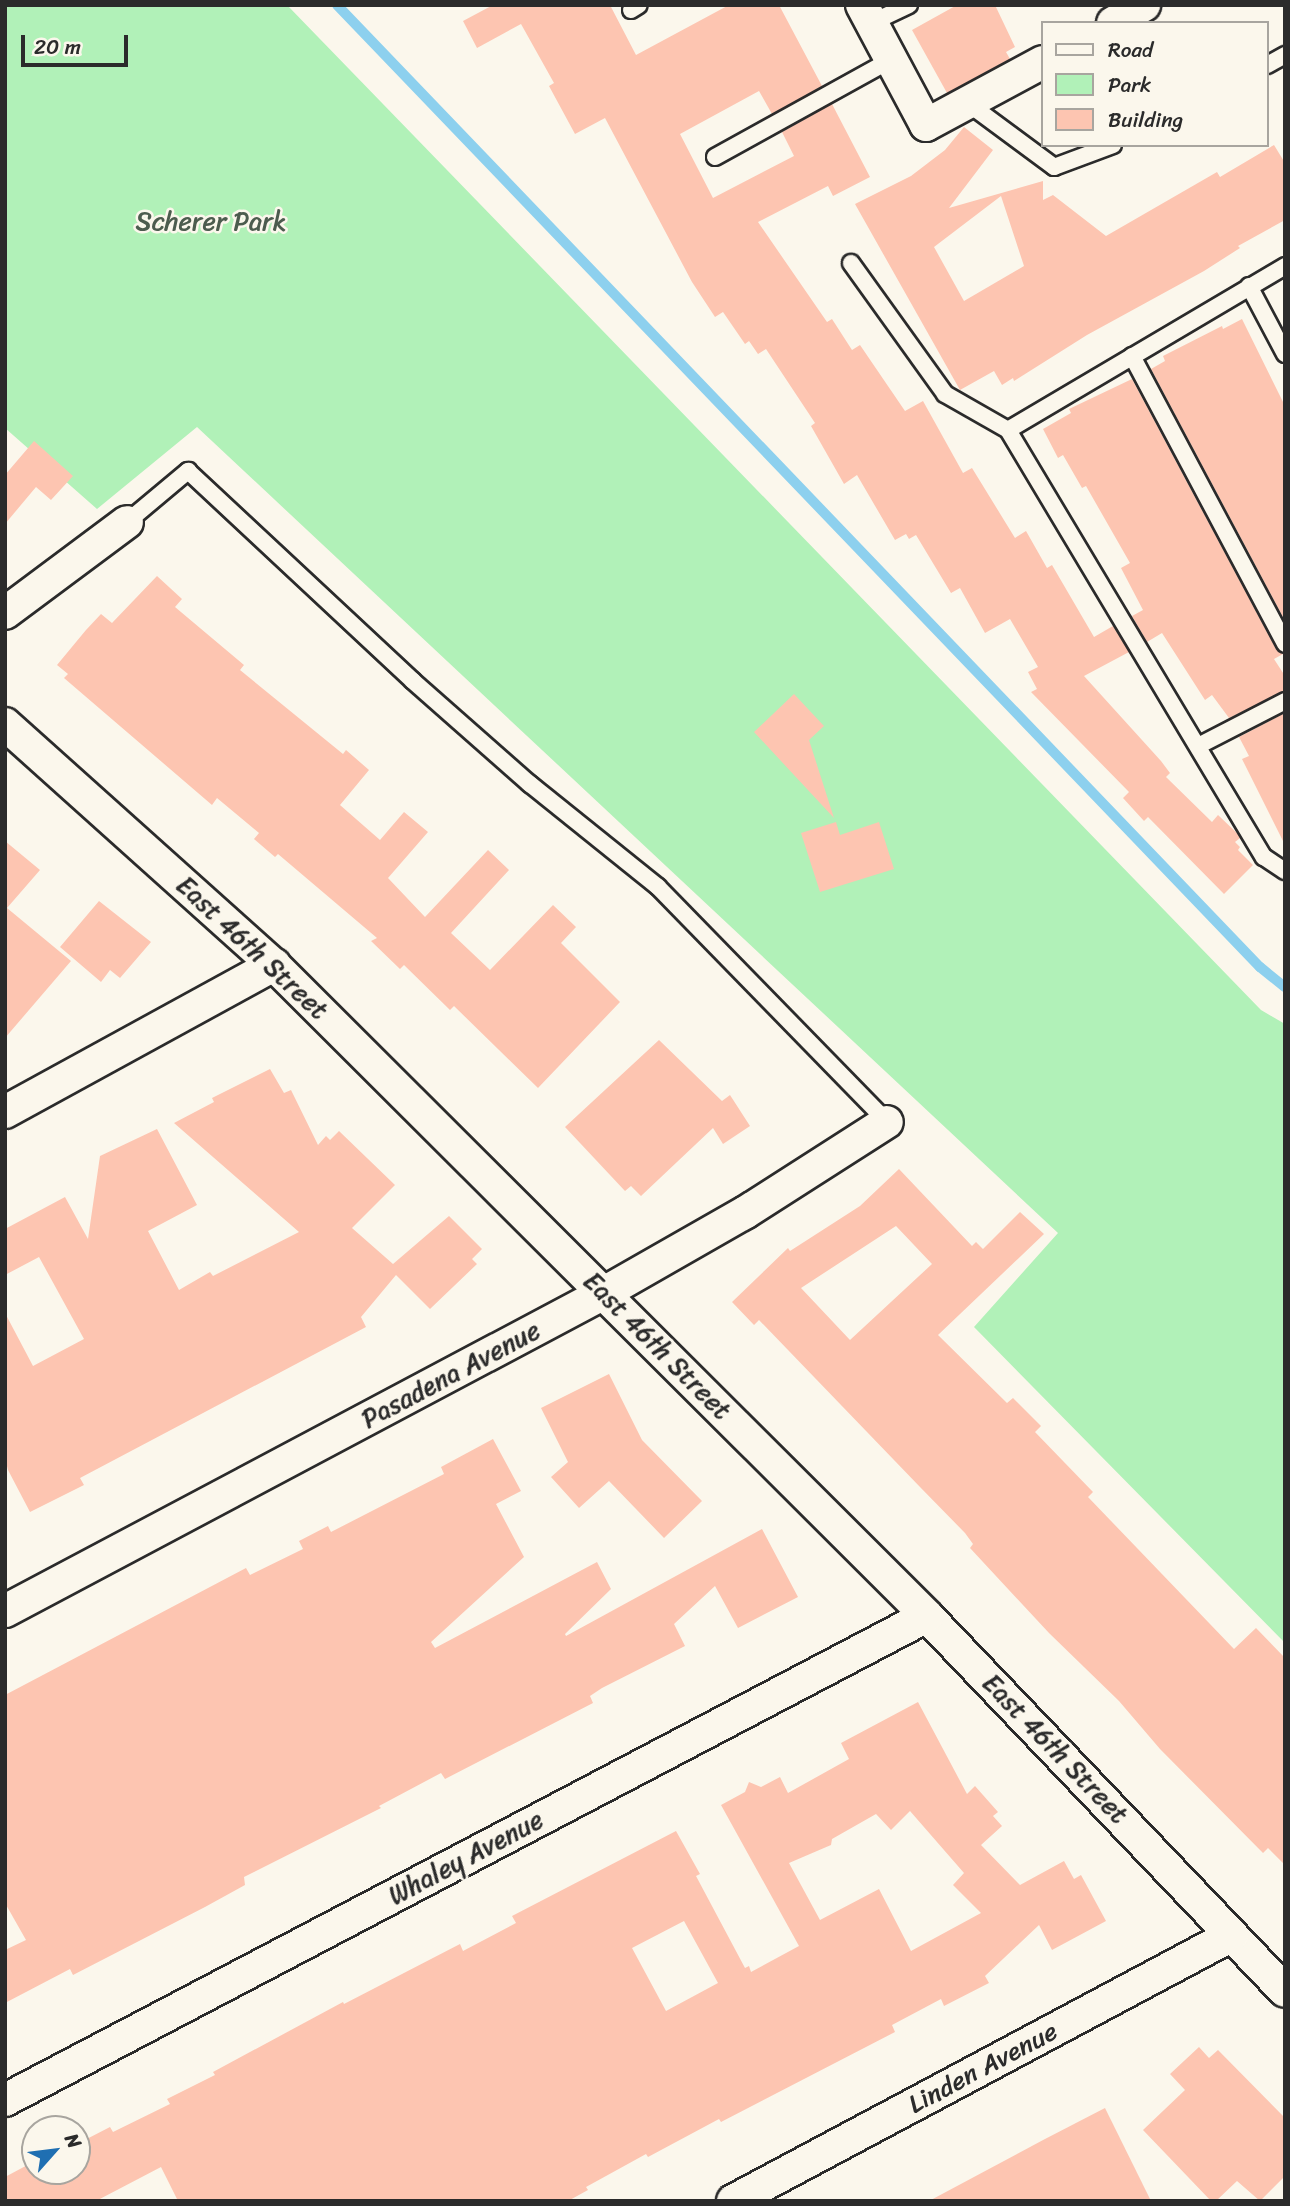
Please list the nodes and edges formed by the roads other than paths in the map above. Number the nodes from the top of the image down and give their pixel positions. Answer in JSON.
{"nodes":[{"id":1,"x":909,"y":5,"type":"edge"},
{"id":2,"x":1144,"y":5,"type":"edge"},
{"id":3,"x":866,"y":14,"type":"edge"},
{"id":4,"x":1116,"y":21,"type":"edge"},
{"id":5,"x":1285,"y":55,"type":"edge"},
{"id":6,"x":891,"y":60,"type":"junction"},
{"id":7,"x":1042,"y":63,"type":"edge"},
{"id":8,"x":1269,"y":64,"type":"edge"},
{"id":9,"x":969,"y":103,"type":"junction"},
{"id":10,"x":1108,"y":147,"type":"edge"},
{"id":11,"x":715,"y":157,"type":"dead end"},
{"id":12,"x":851,"y":263,"type":"dead end"},
{"id":13,"x":1285,"y":265,"type":"edge"},
{"id":14,"x":1249,"y":286,"type":"junction"},
{"id":15,"x":1285,"y":354,"type":"edge"},
{"id":16,"x":1132,"y":356,"type":"junction"},
{"id":17,"x":1008,"y":430,"type":"junction"},
{"id":18,"x":127,"y":522,"type":"joint"},
{"id":19,"x":5,"y":613,"type":"edge"},
{"id":20,"x":1285,"y":644,"type":"edge"},
{"id":21,"x":1285,"y":701,"type":"edge"},
{"id":22,"x":5,"y":724,"type":"edge"},
{"id":23,"x":1198,"y":746,"type":"junction"},
{"id":24,"x":1285,"y":872,"type":"edge"},
{"id":25,"x":274,"y":965,"type":"junction"},
{"id":26,"x":5,"y":1112,"type":"edge"},
{"id":27,"x":887,"y":1122,"type":"joint"},
{"id":28,"x":604,"y":1293,"type":"junction"},
{"id":29,"x":5,"y":1611,"type":"edge"},
{"id":30,"x":927,"y":1616,"type":"junction"},
{"id":31,"x":1232,"y":1935,"type":"junction"},
{"id":32,"x":1285,"y":1991,"type":"edge"},
{"id":33,"x":5,"y":2101,"type":"edge"},
{"id":34,"x":733,"y":2201,"type":"edge"}],
"edges":[{"from":1,"to":3,"type":"lane"},
{"from":2,"to":4,"type":"street"},
{"from":3,"to":6,"type":"street"},
{"from":5,"to":8,"type":"lane"},
{"from":6,"to":9,"type":"street"},
{"from":6,"to":11,"type":"lane"},
{"from":7,"to":9,"type":"street"},
{"from":9,"to":10,"type":"lane"},
{"from":12,"to":17,"type":"lane"},
{"from":13,"to":14,"type":"lane"},
{"from":14,"to":15,"type":"lane"},
{"from":14,"to":16,"type":"lane"},
{"from":16,"to":17,"type":"lane"},
{"from":16,"to":20,"type":"lane"},
{"from":17,"to":23,"type":"lane"},
{"from":18,"to":19,"type":"street"},
{"from":18,"to":27,"type":"lane"},
{"from":21,"to":23,"type":"lane"},
{"from":22,"to":25,"type":"street","name":"East 46th Street"},
{"from":23,"to":24,"type":"lane"},
{"from":25,"to":26,"type":"street"},
{"from":25,"to":28,"type":"street","name":"East 46th Street"},
{"from":27,"to":28,"type":"street","name":"Pasadena Avenue"},
{"from":28,"to":29,"type":"street","name":"Pasadena Avenue"},
{"from":28,"to":30,"type":"street","name":"East 46th Street"},
{"from":30,"to":31,"type":"street","name":"East 46th Street"},
{"from":30,"to":33,"type":"street","name":"Whaley Avenue"},
{"from":31,"to":32,"type":"street","name":"East 46th Street"},
{"from":31,"to":34,"type":"street","name":"Linden Avenue"}]}
